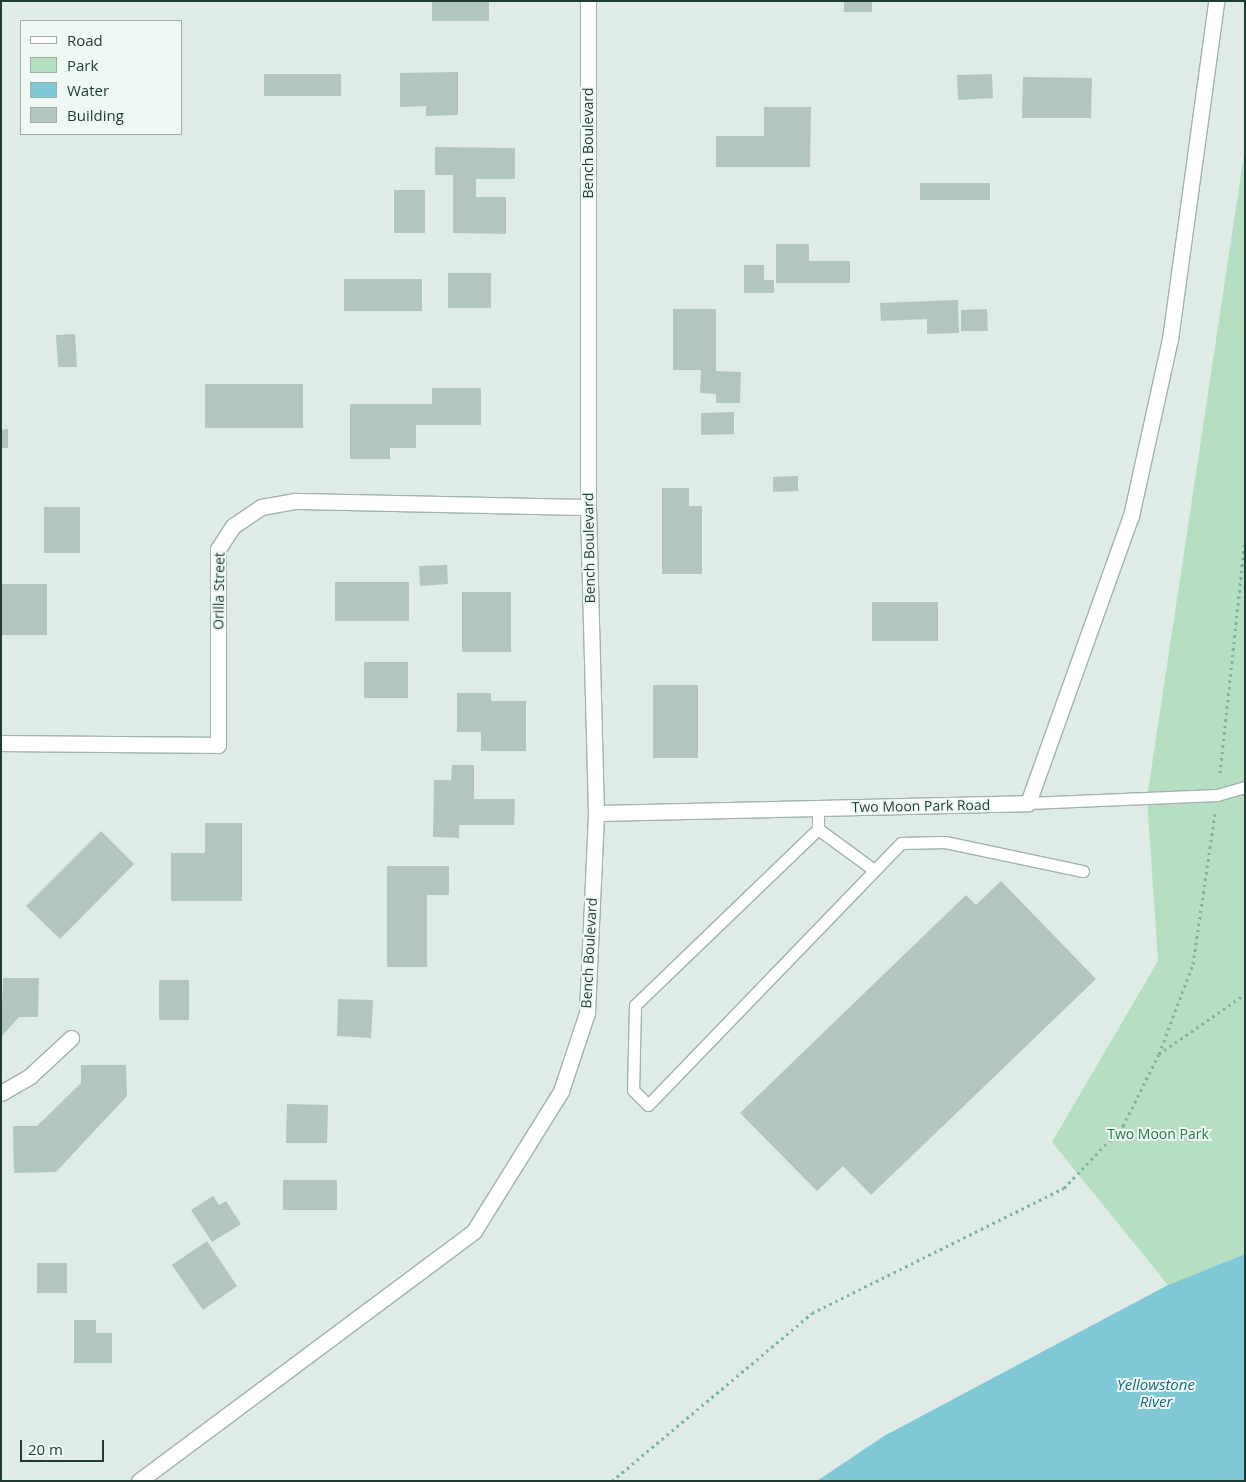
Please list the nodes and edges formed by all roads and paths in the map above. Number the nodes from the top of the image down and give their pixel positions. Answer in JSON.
{"nodes":[{"id":1,"x":588,"y":1,"type":"edge"},
{"id":2,"x":1216,"y":1,"type":"edge"},
{"id":3,"x":588,"y":507,"type":"junction"},
{"id":4,"x":1245,"y":540,"type":"edge"},
{"id":5,"x":1,"y":743,"type":"edge"},
{"id":6,"x":1245,"y":787,"type":"edge"},
{"id":7,"x":1217,"y":795,"type":"junction"},
{"id":8,"x":1028,"y":803,"type":"junction"},
{"id":9,"x":818,"y":808,"type":"junction"},
{"id":10,"x":596,"y":813,"type":"junction"},
{"id":11,"x":818,"y":828,"type":"junction"},
{"id":12,"x":874,"y":870,"type":"junction"},
{"id":13,"x":1083,"y":871,"type":"dead end"},
{"id":14,"x":1245,"y":994,"type":"edge"},
{"id":15,"x":71,"y":1038,"type":"dead end"},
{"id":16,"x":1159,"y":1054,"type":"junction"},
{"id":17,"x":1,"y":1093,"type":"edge"},
{"id":18,"x":139,"y":1481,"type":"edge"},
{"id":19,"x":612,"y":1481,"type":"edge"}],
"edges":[{"from":1,"to":3,"type":"street","name":"Bench Boulevard"},
{"from":2,"to":8,"type":"street"},
{"from":3,"to":5,"type":"street","name":"Orilla Street"},
{"from":3,"to":10,"type":"street","name":"Bench Boulevard"},
{"from":4,"to":7,"type":"path"},
{"from":6,"to":7,"type":"lane","name":"Two Moon Park Road"},
{"from":7,"to":8,"type":"lane","name":"Two Moon Park Road"},
{"from":7,"to":16,"type":"path"},
{"from":8,"to":9,"type":"street","name":"Two Moon Park Road"},
{"from":9,"to":10,"type":"street","name":"Two Moon Park Road"},
{"from":9,"to":11,"type":"lane"},
{"from":10,"to":18,"type":"street","name":"Bench Boulevard"},
{"from":11,"to":12,"type":"lane"},
{"from":11,"to":12,"type":"lane"},
{"from":12,"to":13,"type":"lane"},
{"from":14,"to":16,"type":"path"},
{"from":15,"to":17,"type":"street"},
{"from":16,"to":19,"type":"path"}]}
